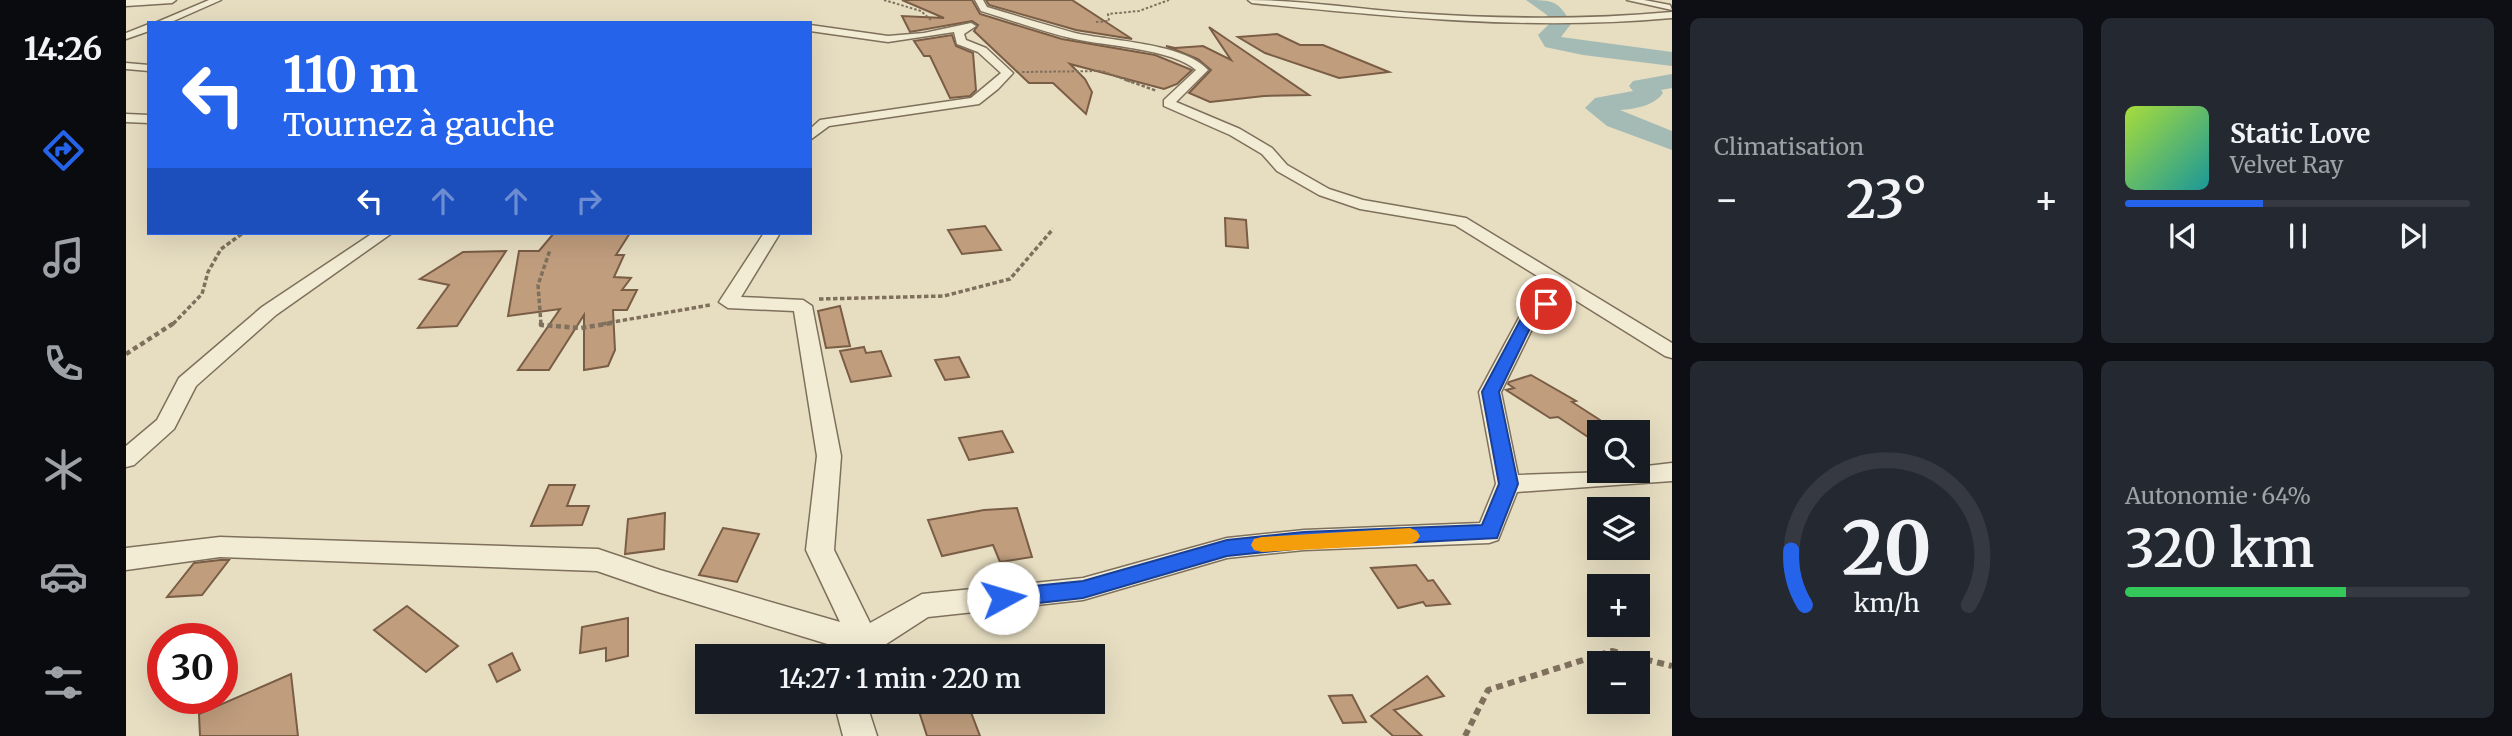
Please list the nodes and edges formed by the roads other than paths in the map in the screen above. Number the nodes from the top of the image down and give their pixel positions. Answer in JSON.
{"nodes":[{"id":1,"x":172,"y":0,"type":"edge"},
{"id":2,"x":217,"y":0,"type":"edge"},
{"id":3,"x":979,"y":0,"type":"edge"},
{"id":4,"x":1252,"y":0,"type":"edge"},
{"id":5,"x":1631,"y":0,"type":"edge"},
{"id":6,"x":126,"y":4,"type":"edge"},
{"id":7,"x":1672,"y":8,"type":"edge"},
{"id":8,"x":1672,"y":15,"type":"edge"},
{"id":9,"x":165,"y":21,"type":"edge"},
{"id":10,"x":1019,"y":21,"type":"junction"},
{"id":11,"x":970,"y":26,"type":"junction"},
{"id":12,"x":147,"y":28,"type":"edge"},
{"id":13,"x":812,"y":28,"type":"edge"},
{"id":14,"x":126,"y":36,"type":"edge"},
{"id":15,"x":126,"y":66,"type":"edge"},
{"id":16,"x":147,"y":68,"type":"edge"},
{"id":17,"x":126,"y":118,"type":"edge"},
{"id":18,"x":147,"y":119,"type":"edge"},
{"id":19,"x":812,"y":133,"type":"edge"},
{"id":20,"x":381,"y":235,"type":"edge"},
{"id":21,"x":771,"y":235,"type":"edge"},
{"id":22,"x":1565,"y":288,"type":"junction"},
{"id":23,"x":1672,"y":352,"type":"edge"},
{"id":24,"x":126,"y":459,"type":"edge"},
{"id":25,"x":1672,"y":472,"type":"edge"},
{"id":26,"x":1508,"y":484,"type":"junction"},
{"id":27,"x":126,"y":559,"type":"edge"},
{"id":28,"x":847,"y":644,"type":"edge"},
{"id":29,"x":860,"y":644,"type":"edge"},
{"id":30,"x":869,"y":644,"type":"edge"},
{"id":31,"x":854,"y":714,"type":"edge"},
{"id":32,"x":860,"y":736,"type":"edge"}],
"edges":[{"from":1,"to":6,"type":"street"},
{"from":2,"to":9,"type":"street"},
{"from":3,"to":10,"type":"street"},
{"from":4,"to":8,"type":"street"},
{"from":5,"to":7,"type":"street"},
{"from":10,"to":11,"type":"street"},
{"from":10,"to":22,"type":"street"},
{"from":11,"to":13,"type":"street"},
{"from":11,"to":19,"type":"street"},
{"from":12,"to":14,"type":"street"},
{"from":15,"to":16,"type":"street"},
{"from":17,"to":18,"type":"street"},
{"from":20,"to":24,"type":"street"},
{"from":21,"to":29,"type":"street"},
{"from":22,"to":23,"type":"street"},
{"from":22,"to":26,"type":"street"},
{"from":25,"to":26,"type":"street"},
{"from":26,"to":30,"type":"street"},
{"from":27,"to":28,"type":"street"},
{"from":31,"to":32,"type":"street"}]}
